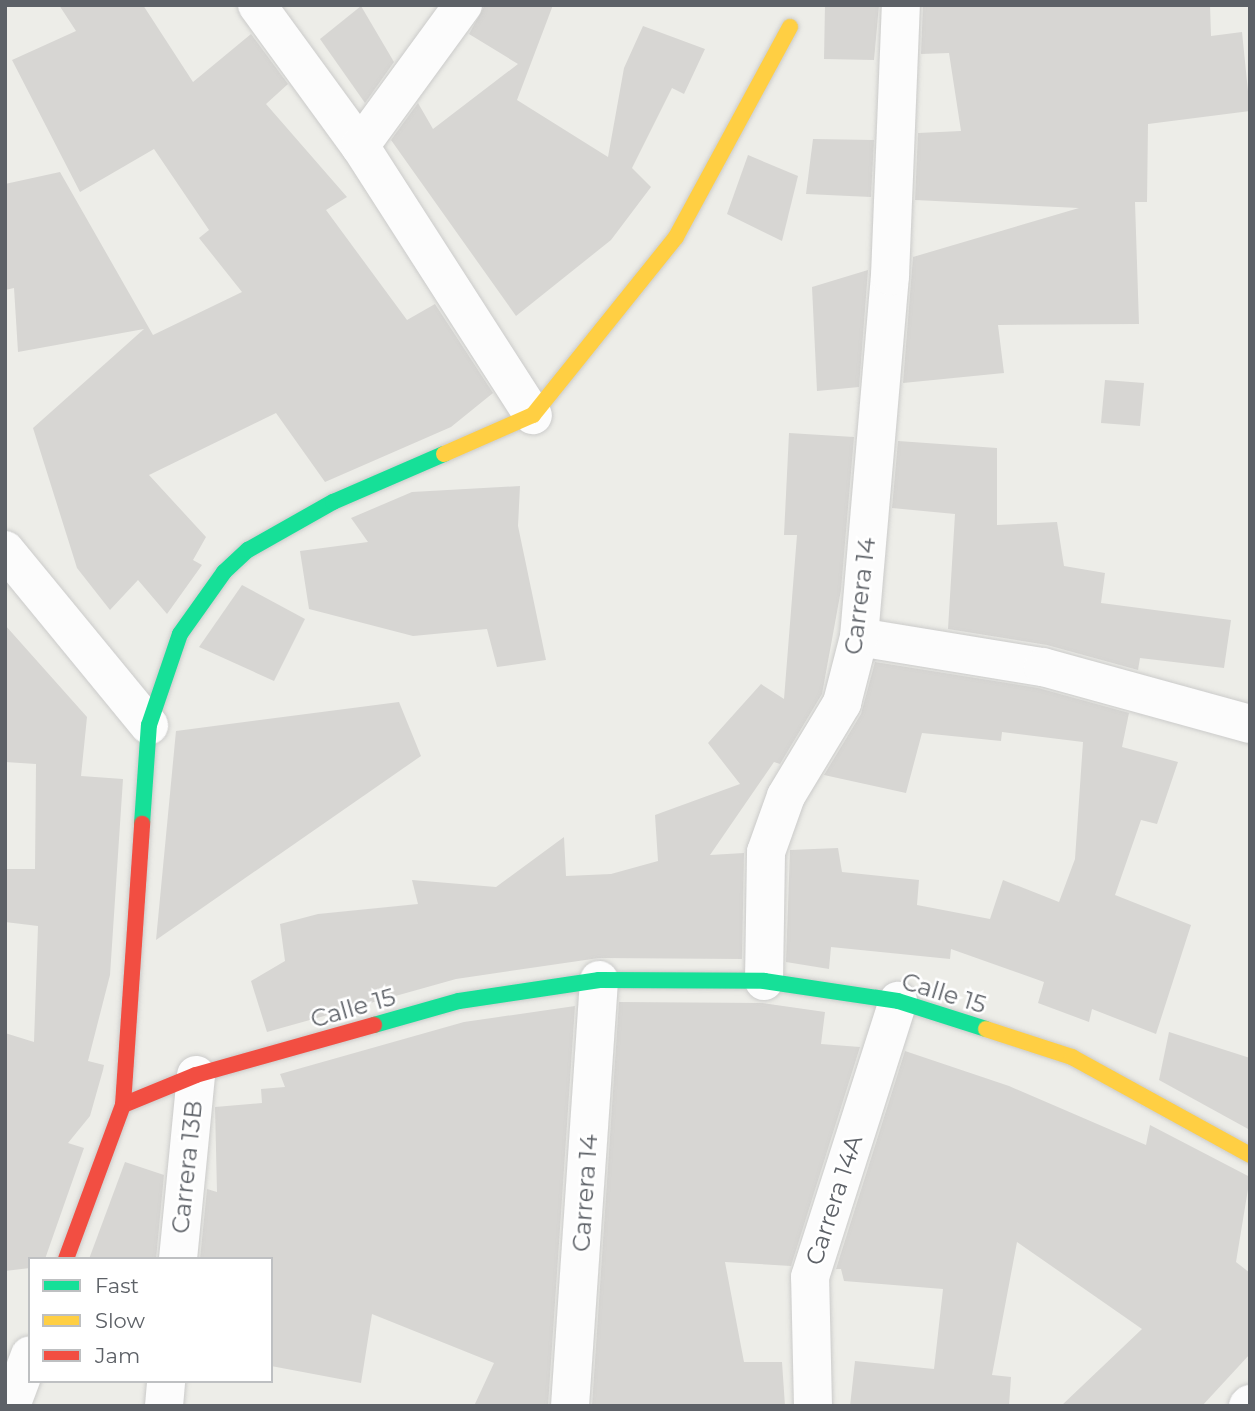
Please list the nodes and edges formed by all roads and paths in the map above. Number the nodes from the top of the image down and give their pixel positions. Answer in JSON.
{"nodes":[{"id":1,"x":257,"y":5,"type":"edge"},
{"id":2,"x":463,"y":5,"type":"edge"},
{"id":3,"x":901,"y":5,"type":"edge"},
{"id":4,"x":790,"y":27,"type":"dead end"},
{"id":5,"x":360,"y":146,"type":"junction"},
{"id":6,"x":533,"y":415,"type":"junction"},
{"id":7,"x":5,"y":550,"type":"edge"},
{"id":8,"x":859,"y":637,"type":"junction"},
{"id":9,"x":1250,"y":724,"type":"edge"},
{"id":10,"x":149,"y":725,"type":"junction"},
{"id":11,"x":599,"y":981,"type":"junction"},
{"id":12,"x":764,"y":981,"type":"junction"},
{"id":13,"x":898,"y":1001,"type":"junction"},
{"id":14,"x":196,"y":1075,"type":"junction"},
{"id":15,"x":123,"y":1105,"type":"junction"},
{"id":16,"x":1250,"y":1155,"type":"edge"},
{"id":17,"x":67,"y":1257,"type":"edge"},
{"id":18,"x":178,"y":1257,"type":"edge"},
{"id":19,"x":28,"y":1360,"type":"edge"},
{"id":20,"x":166,"y":1383,"type":"edge"},
{"id":21,"x":11,"y":1406,"type":"edge"},
{"id":22,"x":164,"y":1406,"type":"edge"},
{"id":23,"x":570,"y":1406,"type":"edge"},
{"id":24,"x":813,"y":1406,"type":"edge"}],
"edges":[{"from":1,"to":5,"type":"street"},
{"from":2,"to":5,"type":"street"},
{"from":3,"to":8,"type":"street","name":"Carrera 14"},
{"from":4,"to":6,"type":"street"},
{"from":5,"to":6,"type":"street"},
{"from":6,"to":10,"type":"street"},
{"from":7,"to":10,"type":"street"},
{"from":8,"to":9,"type":"street"},
{"from":8,"to":12,"type":"street","name":"Carrera 14"},
{"from":10,"to":15,"type":"street"},
{"from":11,"to":12,"type":"street","name":"Calle 15"},
{"from":11,"to":14,"type":"street","name":"Calle 15"},
{"from":11,"to":23,"type":"street","name":"Carrera 14"},
{"from":12,"to":13,"type":"street","name":"Calle 15"},
{"from":13,"to":16,"type":"street","name":"Calle 15"},
{"from":13,"to":24,"type":"street","name":"Carrera 14A"},
{"from":14,"to":15,"type":"street","name":"Calle 15"},
{"from":14,"to":18,"type":"street","name":"Carrera 13B"},
{"from":15,"to":17,"type":"street"},
{"from":19,"to":21,"type":"street"},
{"from":20,"to":22,"type":"street"}]}
